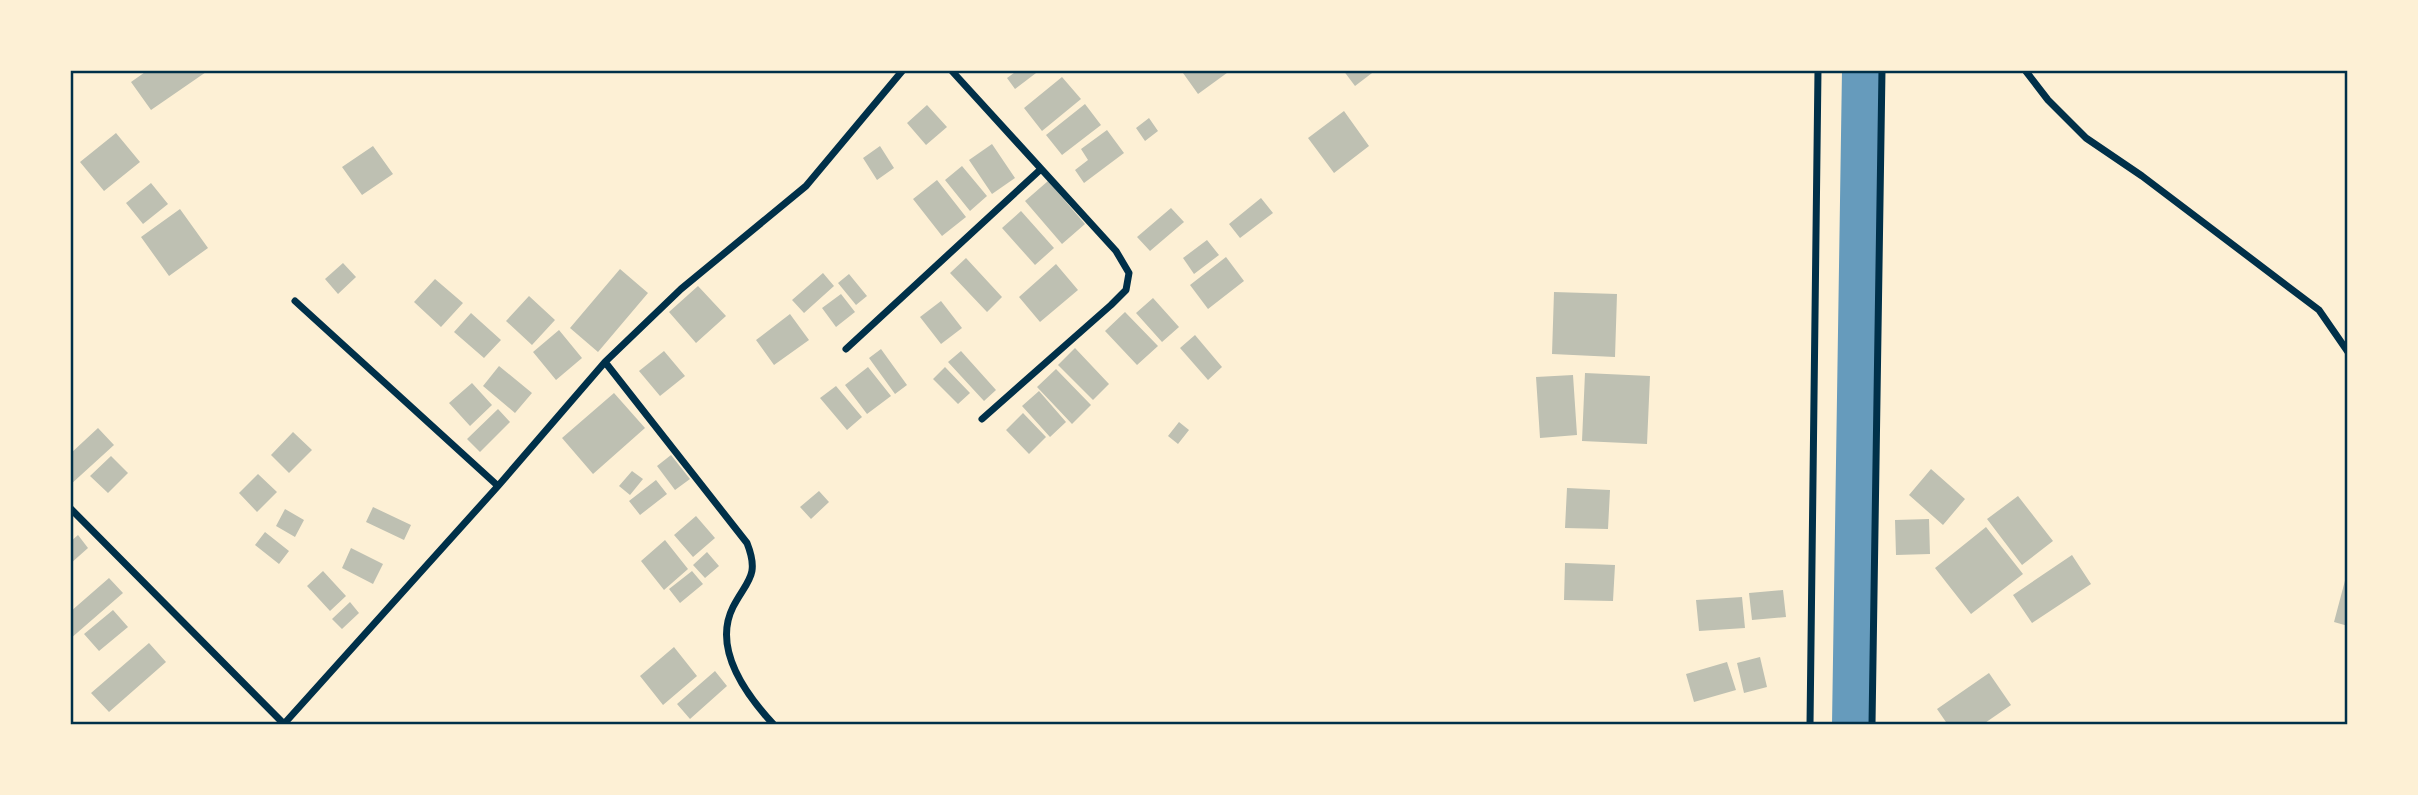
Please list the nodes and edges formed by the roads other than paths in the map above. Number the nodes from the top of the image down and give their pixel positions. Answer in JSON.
{"nodes":[{"id":1,"x":903,"y":70,"type":"edge"},
{"id":2,"x":951,"y":70,"type":"edge"},
{"id":3,"x":1818,"y":70,"type":"edge"},
{"id":4,"x":1882,"y":70,"type":"edge"},
{"id":5,"x":2025,"y":70,"type":"edge"},
{"id":6,"x":1041,"y":169,"type":"junction"},
{"id":7,"x":295,"y":301,"type":"dead end"},
{"id":8,"x":846,"y":349,"type":"dead end"},
{"id":9,"x":2348,"y":352,"type":"edge"},
{"id":10,"x":605,"y":362,"type":"junction"},
{"id":11,"x":982,"y":419,"type":"dead end"},
{"id":12,"x":498,"y":486,"type":"junction"},
{"id":13,"x":70,"y":509,"type":"edge"},
{"id":14,"x":284,"y":725,"type":"edge"},
{"id":15,"x":774,"y":725,"type":"edge"},
{"id":16,"x":1810,"y":725,"type":"edge"},
{"id":17,"x":1872,"y":725,"type":"edge"}],
"edges":[{"from":1,"to":10,"type":"street"},
{"from":2,"to":6,"type":"street"},
{"from":3,"to":16,"type":"street"},
{"from":4,"to":17,"type":"street"},
{"from":5,"to":9,"type":"street"},
{"from":6,"to":8,"type":"street"},
{"from":6,"to":11,"type":"street"},
{"from":7,"to":12,"type":"street"},
{"from":10,"to":12,"type":"street"},
{"from":10,"to":15,"type":"street"},
{"from":12,"to":14,"type":"street"},
{"from":13,"to":14,"type":"street"}]}
